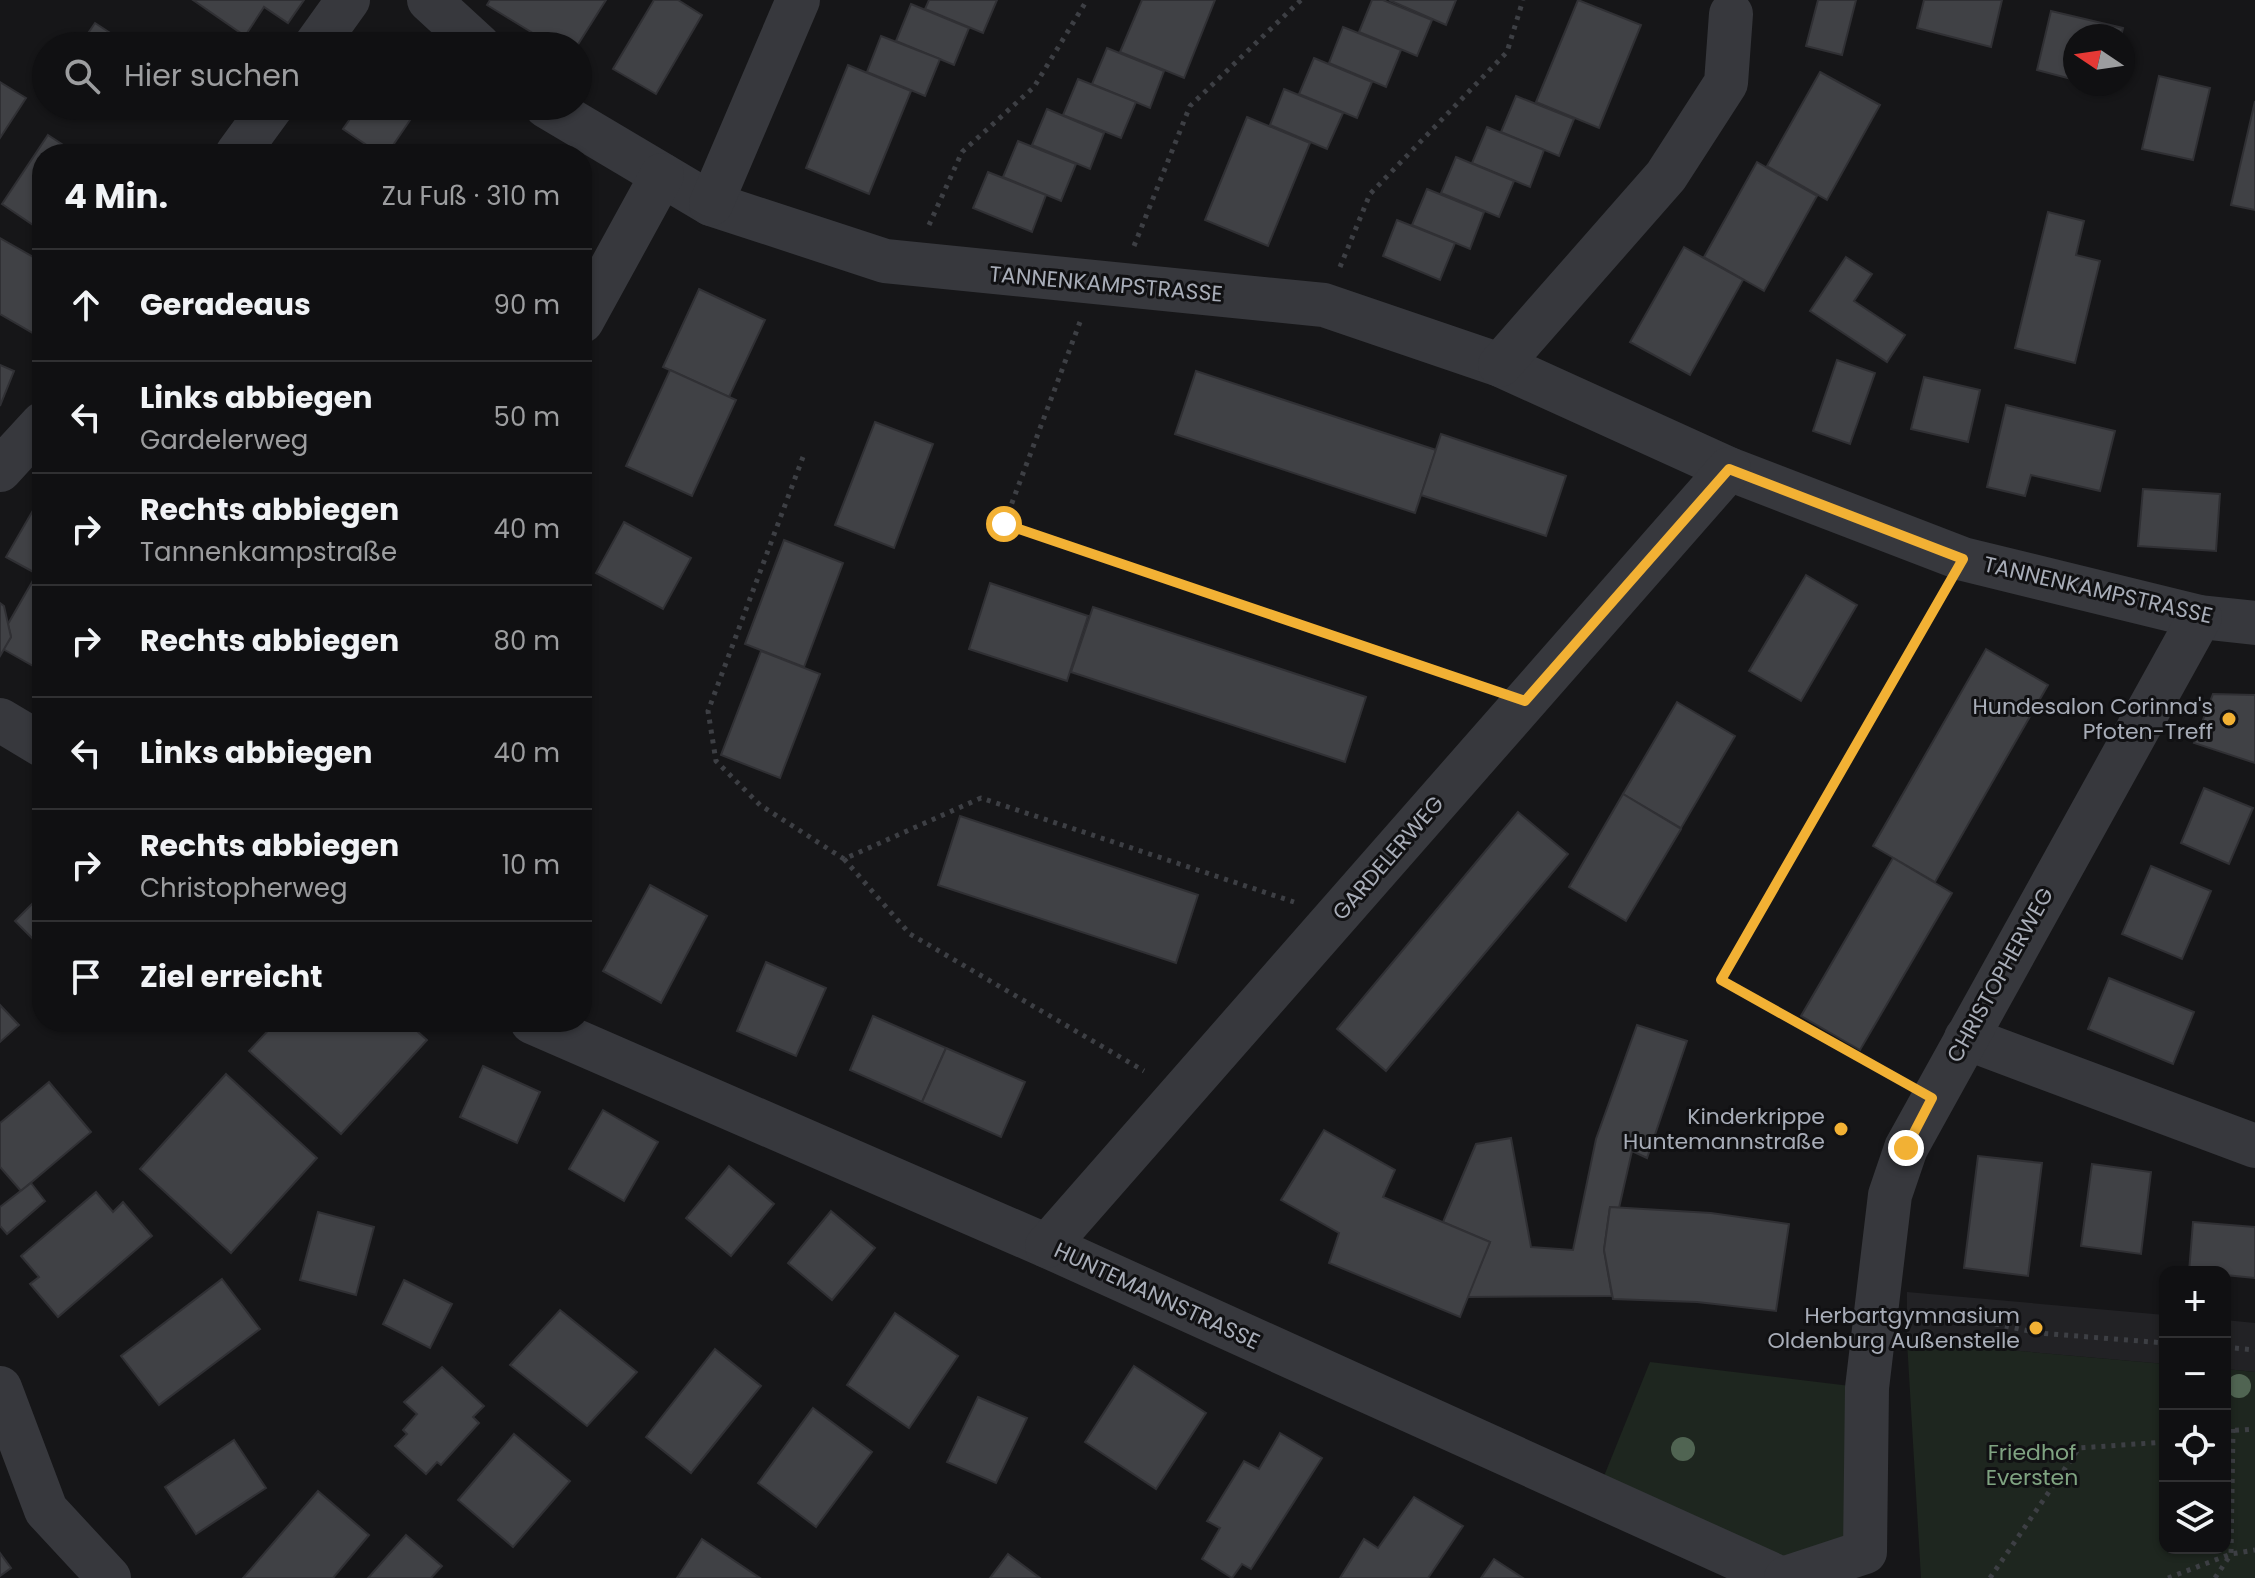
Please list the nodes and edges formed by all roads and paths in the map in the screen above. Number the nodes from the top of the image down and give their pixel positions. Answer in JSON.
{"nodes":[{"id":1,"x":348,"y":0,"type":"edge"},
{"id":2,"x":429,"y":0,"type":"edge"},
{"id":3,"x":798,"y":0,"type":"edge"},
{"id":4,"x":1087,"y":0,"type":"edge"},
{"id":5,"x":1301,"y":0,"type":"edge"},
{"id":6,"x":1523,"y":0,"type":"edge"},
{"id":7,"x":1731,"y":14,"type":"dead end"},
{"id":8,"x":325,"y":32,"type":"edge"},
{"id":9,"x":464,"y":32,"type":"edge"},
{"id":10,"x":262,"y":120,"type":"edge"},
{"id":11,"x":570,"y":120,"type":"edge"},
{"id":12,"x":244,"y":144,"type":"edge"},
{"id":13,"x":662,"y":175,"type":"junction"},
{"id":14,"x":711,"y":204,"type":"junction"},
{"id":15,"x":911,"y":266,"type":"junction"},
{"id":16,"x":1107,"y":283,"type":"junction"},
{"id":17,"x":592,"y":303,"type":"edge"},
{"id":18,"x":1324,"y":305,"type":"junction"},
{"id":19,"x":1500,"y":365,"type":"junction"},
{"id":20,"x":32,"y":435,"type":"edge"},
{"id":21,"x":803,"y":457,"type":"dead end"},
{"id":22,"x":1729,"y":469,"type":"junction"},
{"id":23,"x":0,"y":470,"type":"edge"},
{"id":24,"x":1963,"y":559,"type":"junction"},
{"id":25,"x":2200,"y":617,"type":"junction"},
{"id":26,"x":2255,"y":623,"type":"edge"},
{"id":27,"x":1525,"y":701,"type":"junction"},
{"id":28,"x":0,"y":720,"type":"edge"},
{"id":29,"x":32,"y":739,"type":"edge"},
{"id":30,"x":844,"y":859,"type":"junction"},
{"id":31,"x":1337,"y":916,"type":"junction"},
{"id":32,"x":555,"y":1032,"type":"edge"},
{"id":33,"x":1966,"y":1038,"type":"junction"},
{"id":34,"x":1182,"y":1092,"type":"junction"},
{"id":35,"x":1932,"y":1098,"type":"junction"},
{"id":36,"x":2255,"y":1146,"type":"edge"},
{"id":37,"x":1047,"y":1246,"type":"junction"},
{"id":38,"x":1875,"y":1314,"type":"junction"},
{"id":39,"x":2159,"y":1343,"type":"edge"},
{"id":40,"x":2231,"y":1348,"type":"edge"},
{"id":41,"x":2255,"y":1350,"type":"edge"},
{"id":42,"x":0,"y":1388,"type":"edge"},
{"id":43,"x":2233,"y":1429,"type":"joint"},
{"id":44,"x":2255,"y":1429,"type":"edge"},
{"id":45,"x":2159,"y":1442,"type":"edge"},
{"id":46,"x":2255,"y":1550,"type":"edge"},
{"id":47,"x":2231,"y":1554,"type":"junction"},
{"id":48,"x":1796,"y":1575,"type":"edge"},
{"id":49,"x":109,"y":1578,"type":"edge"},
{"id":50,"x":1990,"y":1578,"type":"edge"},
{"id":51,"x":2168,"y":1578,"type":"edge"},
{"id":52,"x":2215,"y":1578,"type":"edge"}],
"edges":[{"from":1,"to":8,"type":"street"},
{"from":2,"to":9,"type":"street"},
{"from":3,"to":14,"type":"street"},
{"from":4,"to":15,"type":"path"},
{"from":5,"to":16,"type":"path"},
{"from":6,"to":18,"type":"path"},
{"from":7,"to":19,"type":"street"},
{"from":10,"to":12,"type":"street"},
{"from":11,"to":13,"type":"street","name":"TANNENKAMPSTRASSE"},
{"from":13,"to":14,"type":"street","name":"TANNENKAMPSTRASSE"},
{"from":13,"to":17,"type":"street"},
{"from":14,"to":15,"type":"street","name":"TANNENKAMPSTRASSE"},
{"from":15,"to":16,"type":"street","name":"TANNENKAMPSTRASSE"},
{"from":16,"to":18,"type":"street","name":"TANNENKAMPSTRASSE"},
{"from":16,"to":27,"type":"path"},
{"from":18,"to":19,"type":"street","name":"TANNENKAMPSTRASSE"},
{"from":19,"to":22,"type":"street","name":"TANNENKAMPSTRASSE"},
{"from":20,"to":23,"type":"street"},
{"from":21,"to":30,"type":"path"},
{"from":22,"to":24,"type":"street","name":"TANNENKAMPSTRASSE"},
{"from":22,"to":27,"type":"street","name":"GARDELERWEG"},
{"from":24,"to":25,"type":"street","name":"TANNENKAMPSTRASSE"},
{"from":24,"to":35,"type":"path"},
{"from":25,"to":26,"type":"street","name":"TANNENKAMPSTRASSE"},
{"from":25,"to":33,"type":"street","name":"CHRISTOPHERWEG"},
{"from":27,"to":31,"type":"street","name":"GARDELERWEG"},
{"from":28,"to":29,"type":"street"},
{"from":30,"to":31,"type":"path"},
{"from":30,"to":34,"type":"path"},
{"from":31,"to":34,"type":"street","name":"GARDELERWEG"},
{"from":32,"to":37,"type":"street","name":"HUNTEMANNSTRASSE"},
{"from":33,"to":35,"type":"street","name":"CHRISTOPHERWEG"},
{"from":33,"to":36,"type":"street"},
{"from":34,"to":37,"type":"street","name":"GARDELERWEG"},
{"from":35,"to":38,"type":"street","name":"CHRISTOPHERWEG"},
{"from":37,"to":48,"type":"street","name":"HUNTEMANNSTRASSE"},
{"from":38,"to":39,"type":"path"},
{"from":38,"to":48,"type":"street","name":"CHRISTOPHERWEG"},
{"from":40,"to":41,"type":"path"},
{"from":42,"to":49,"type":"street"},
{"from":43,"to":44,"type":"path"},
{"from":43,"to":47,"type":"path"},
{"from":45,"to":50,"type":"path"},
{"from":46,"to":47,"type":"path"},
{"from":47,"to":51,"type":"path"},
{"from":47,"to":52,"type":"path"}]}
